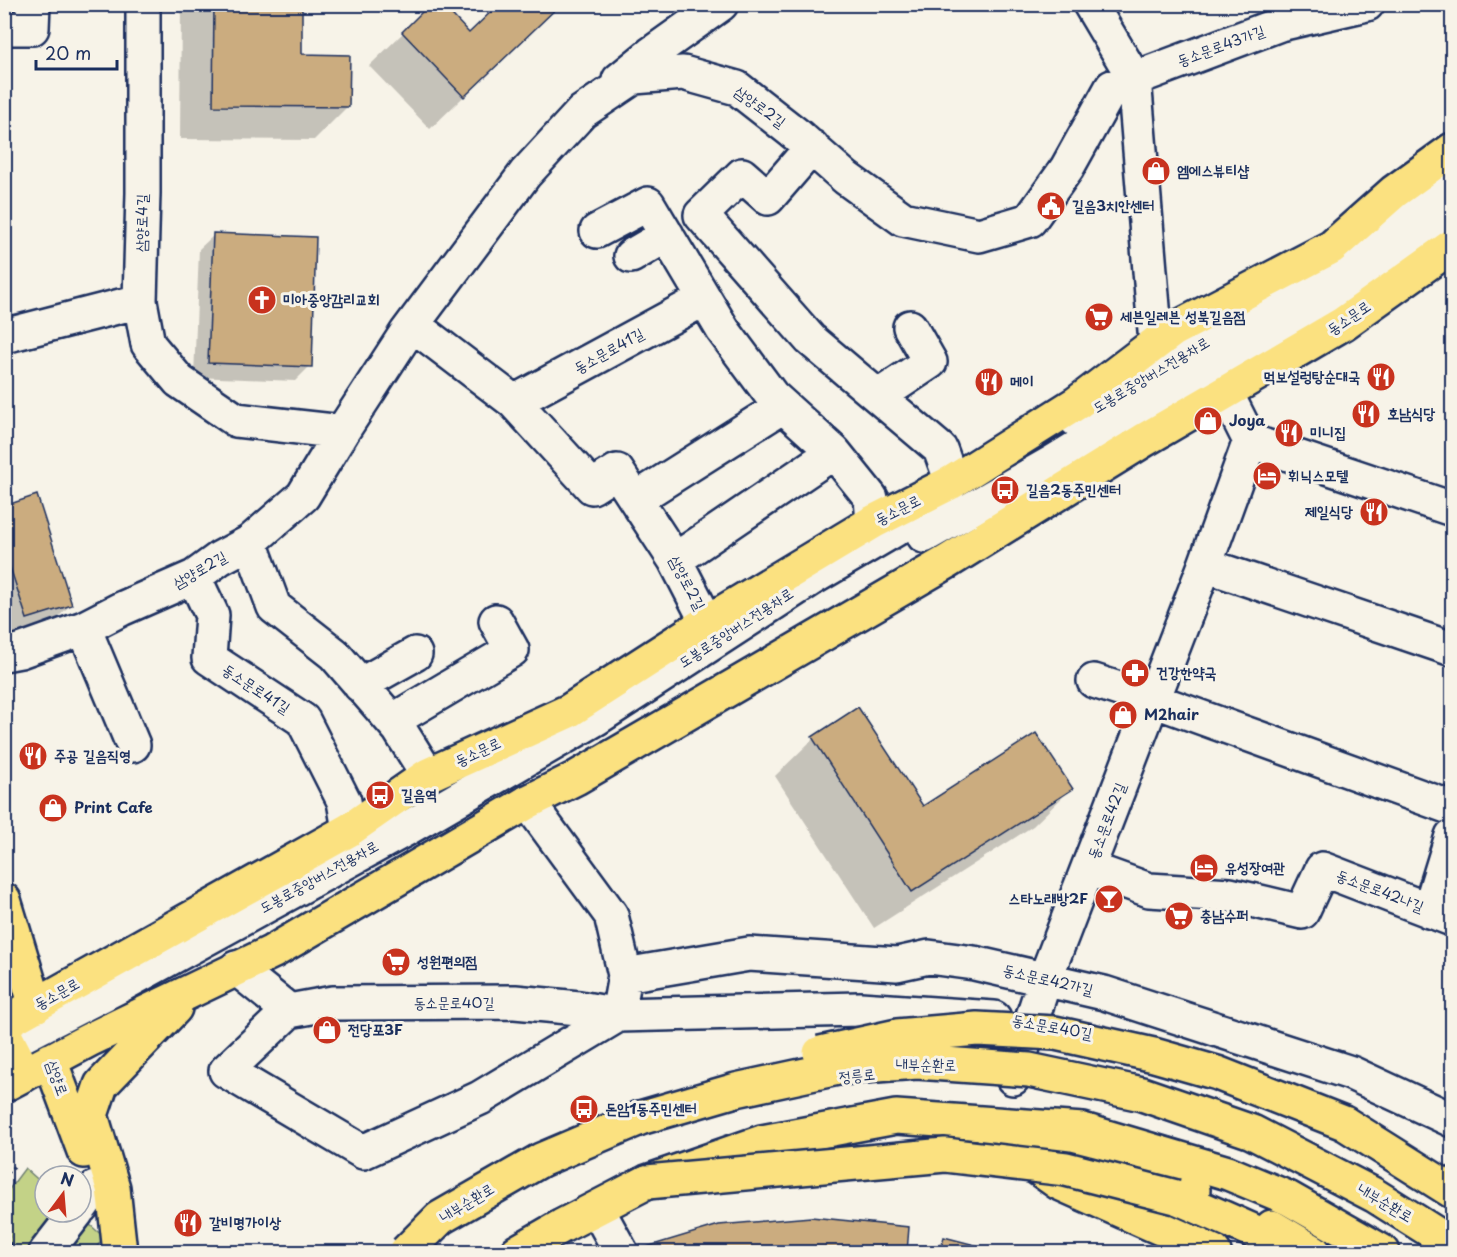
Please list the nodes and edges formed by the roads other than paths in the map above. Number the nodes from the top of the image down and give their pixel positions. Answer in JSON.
{"nodes":[{"id":1,"x":33,"y":4,"type":"edge"},
{"id":2,"x":143,"y":4,"type":"edge"},
{"id":3,"x":721,"y":4,"type":"edge"},
{"id":4,"x":1090,"y":4,"type":"edge"},
{"id":5,"x":1366,"y":4,"type":"edge"},
{"id":6,"x":4,"y":28,"type":"edge"},
{"id":7,"x":1123,"y":82,"type":"junction"},
{"id":8,"x":582,"y":112,"type":"junction"},
{"id":9,"x":812,"y":147,"type":"junction"},
{"id":10,"x":1452,"y":150,"type":"edge"},
{"id":11,"x":1452,"y":184,"type":"edge"},
{"id":12,"x":1452,"y":213,"type":"edge"},
{"id":13,"x":597,"y":231,"type":"dead end"},
{"id":14,"x":667,"y":236,"type":"junction"},
{"id":15,"x":1452,"y":246,"type":"edge"},
{"id":16,"x":631,"y":256,"type":"dead end"},
{"id":17,"x":704,"y":299,"type":"junction"},
{"id":18,"x":140,"y":301,"type":"junction"},
{"id":19,"x":413,"y":325,"type":"junction"},
{"id":20,"x":910,"y":327,"type":"dead end"},
{"id":21,"x":4,"y":336,"type":"edge"},
{"id":22,"x":1156,"y":343,"type":"junction"},
{"id":23,"x":1226,"y":393,"type":"junction"},
{"id":24,"x":879,"y":396,"type":"junction"},
{"id":25,"x":514,"y":402,"type":"junction"},
{"id":26,"x":783,"y":406,"type":"junction"},
{"id":27,"x":342,"y":432,"type":"junction"},
{"id":28,"x":1250,"y":441,"type":"junction"},
{"id":29,"x":834,"y":452,"type":"junction"},
{"id":30,"x":952,"y":482,"type":"junction"},
{"id":31,"x":636,"y":499,"type":"junction"},
{"id":32,"x":1452,"y":509,"type":"edge"},
{"id":33,"x":873,"y":522,"type":"junction"},
{"id":34,"x":250,"y":542,"type":"junction"},
{"id":35,"x":675,"y":560,"type":"junction"},
{"id":36,"x":1205,"y":565,"type":"junction"},
{"id":37,"x":194,"y":578,"type":"junction"},
{"id":38,"x":496,"y":621,"type":"dead end"},
{"id":39,"x":707,"y":622,"type":"junction"},
{"id":40,"x":84,"y":628,"type":"junction"},
{"id":41,"x":1452,"y":649,"type":"edge"},
{"id":42,"x":4,"y":654,"type":"edge"},
{"id":43,"x":416,"y":654,"type":"dead end"},
{"id":44,"x":1094,"y":681,"type":"dead end"},
{"id":45,"x":360,"y":685,"type":"junction"},
{"id":46,"x":1153,"y":700,"type":"junction"},
{"id":47,"x":392,"y":722,"type":"junction"},
{"id":48,"x":133,"y":745,"type":"dead end"},
{"id":49,"x":428,"y":775,"type":"junction"},
{"id":50,"x":528,"y":802,"type":"junction"},
{"id":51,"x":1452,"y":808,"type":"edge"},
{"id":52,"x":349,"y":830,"type":"junction"},
{"id":53,"x":1452,"y":836,"type":"edge"},
{"id":54,"x":1088,"y":868,"type":"junction"},
{"id":55,"x":4,"y":900,"type":"edge"},
{"id":56,"x":1441,"y":915,"type":"edge"},
{"id":57,"x":236,"y":968,"type":"junction"},
{"id":58,"x":625,"y":975,"type":"junction"},
{"id":59,"x":1046,"y":979,"type":"junction"},
{"id":60,"x":189,"y":993,"type":"junction"},
{"id":61,"x":289,"y":1011,"type":"junction"},
{"id":62,"x":618,"y":1015,"type":"junction"},
{"id":63,"x":1032,"y":1020,"type":"junction"},
{"id":64,"x":19,"y":1042,"type":"edge"},
{"id":65,"x":1013,"y":1078,"type":"junction"},
{"id":66,"x":694,"y":1102,"type":"junction"},
{"id":67,"x":1452,"y":1120,"type":"edge"},
{"id":68,"x":994,"y":1137,"type":"junction"},
{"id":69,"x":82,"y":1164,"type":"edge"},
{"id":70,"x":647,"y":1182,"type":"junction"},
{"id":71,"x":1452,"y":1184,"type":"edge"},
{"id":72,"x":1452,"y":1191,"type":"edge"},
{"id":73,"x":600,"y":1214,"type":"junction"},
{"id":74,"x":93,"y":1215,"type":"edge"},
{"id":75,"x":67,"y":1224,"type":"edge"},
{"id":76,"x":1452,"y":1244,"type":"edge"},
{"id":77,"x":46,"y":1252,"type":"edge"},
{"id":78,"x":119,"y":1252,"type":"edge"},
{"id":79,"x":406,"y":1252,"type":"edge"},
{"id":80,"x":418,"y":1252,"type":"edge"},
{"id":81,"x":517,"y":1252,"type":"edge"},
{"id":82,"x":535,"y":1252,"type":"edge"},
{"id":83,"x":621,"y":1252,"type":"edge"},
{"id":84,"x":1215,"y":1252,"type":"edge"},
{"id":85,"x":1295,"y":1252,"type":"edge"},
{"id":86,"x":1314,"y":1252,"type":"edge"},
{"id":87,"x":1383,"y":1252,"type":"edge"},
{"id":88,"x":1449,"y":1252,"type":"edge"}],
"edges":[{"from":1,"to":6,"type":"street"},
{"from":2,"to":18,"type":"street","name":"삼양로4길"},
{"from":3,"to":8,"type":"street"},
{"from":4,"to":7,"type":"street"},
{"from":5,"to":7,"type":"street","name":"동소문로43가길"},
{"from":7,"to":9,"type":"street","name":"삼양로2길"},
{"from":7,"to":22,"type":"street"},
{"from":8,"to":9,"type":"street","name":"삼양로2길"},
{"from":8,"to":19,"type":"street","name":"삼양로2길"},
{"from":9,"to":24,"type":"street"},
{"from":10,"to":22,"type":"main road","name":"동소문로"},
{"from":11,"to":64,"type":"street","name":"도봉로중앙버스전용차로"},
{"from":12,"to":64,"type":"street","name":"도봉로중앙버스전용차로"},
{"from":13,"to":14,"type":"street"},
{"from":14,"to":16,"type":"street"},
{"from":14,"to":17,"type":"street"},
{"from":15,"to":23,"type":"main road","name":"동소문로"},
{"from":17,"to":25,"type":"street","name":"동소문로41길"},
{"from":17,"to":26,"type":"street"},
{"from":18,"to":21,"type":"street"},
{"from":18,"to":27,"type":"street"},
{"from":19,"to":25,"type":"street","name":"삼양로2길"},
{"from":19,"to":27,"type":"street","name":"삼양로2길"},
{"from":20,"to":24,"type":"street"},
{"from":22,"to":30,"type":"main road","name":"동소문로"},
{"from":23,"to":28,"type":"street"},
{"from":23,"to":50,"type":"main road","name":"동소문로"},
{"from":24,"to":30,"type":"street"},
{"from":25,"to":31,"type":"street","name":"삼양로2길"},
{"from":26,"to":29,"type":"street"},
{"from":26,"to":31,"type":"street"},
{"from":27,"to":34,"type":"street","name":"삼양로2길"},
{"from":28,"to":32,"type":"street"},
{"from":28,"to":36,"type":"street","name":"동소문로42길"},
{"from":29,"to":33,"type":"street"},
{"from":29,"to":35,"type":"street"},
{"from":30,"to":33,"type":"main road","name":"동소문로"},
{"from":31,"to":35,"type":"street","name":"삼양로2길"},
{"from":33,"to":39,"type":"main road","name":"동소문로"},
{"from":34,"to":37,"type":"street","name":"삼양로2길"},
{"from":34,"to":45,"type":"street"},
{"from":35,"to":39,"type":"street","name":"삼양로2길"},
{"from":36,"to":41,"type":"street"},
{"from":36,"to":46,"type":"street","name":"동소문로42길"},
{"from":37,"to":40,"type":"street","name":"삼양로2길"},
{"from":37,"to":52,"type":"street","name":"동소문로41길"},
{"from":38,"to":47,"type":"street"},
{"from":39,"to":49,"type":"main road","name":"동소문로"},
{"from":40,"to":42,"type":"street","name":"삼양로2길"},
{"from":40,"to":48,"type":"street"},
{"from":43,"to":45,"type":"street"},
{"from":44,"to":46,"type":"street"},
{"from":45,"to":47,"type":"street"},
{"from":46,"to":51,"type":"street"},
{"from":46,"to":54,"type":"street","name":"동소문로42길"},
{"from":47,"to":49,"type":"street"},
{"from":49,"to":52,"type":"main road","name":"동소문로"},
{"from":50,"to":57,"type":"main road","name":"동소문로"},
{"from":50,"to":58,"type":"street"},
{"from":52,"to":64,"type":"main road","name":"동소문로"},
{"from":53,"to":56,"type":"street"},
{"from":54,"to":56,"type":"street","name":"동소문로42나길"},
{"from":54,"to":59,"type":"street","name":"동소문로42길"},
{"from":55,"to":64,"type":"main road","name":"삼양로"},
{"from":57,"to":60,"type":"main road","name":"동소문로"},
{"from":57,"to":61,"type":"street"},
{"from":58,"to":59,"type":"street","name":"동소문로42가길"},
{"from":58,"to":62,"type":"street"},
{"from":59,"to":63,"type":"street","name":"동소문로42길"},
{"from":59,"to":67,"type":"street","name":"동소문로42가길"},
{"from":60,"to":64,"type":"main road","name":"동소문로"},
{"from":60,"to":78,"type":"main road"},
{"from":61,"to":62,"type":"street","name":"동소문로40길"},
{"from":61,"to":62,"type":"street"},
{"from":62,"to":63,"type":"street","name":"동소문로40길"},
{"from":63,"to":65,"type":"street","name":"동소문로42길"},
{"from":63,"to":71,"type":"street","name":"동소문로40길"},
{"from":64,"to":69,"type":"main road","name":"삼양로"},
{"from":65,"to":80,"type":"main road","name":"정릉로"},
{"from":65,"to":88,"type":"main road","name":"정릉로"},
{"from":66,"to":72,"type":"main road","bridge":true},
{"from":66,"to":76,"type":"main road","name":"내부순환로","bridge":true},
{"from":66,"to":79,"type":"main road","name":"내부순환로","bridge":true},
{"from":68,"to":73,"type":"main road"},
{"from":68,"to":84,"type":"main road"},
{"from":68,"to":86,"type":"main road"},
{"from":70,"to":81,"type":"main road"},
{"from":70,"to":85,"type":"main road","bridge":true},
{"from":70,"to":87,"type":"main road","bridge":true},
{"from":73,"to":82,"type":"main road"},
{"from":73,"to":83,"type":"street"},
{"from":74,"to":78,"type":"main road","name":"삼양로"},
{"from":75,"to":77,"type":"street"}]}
